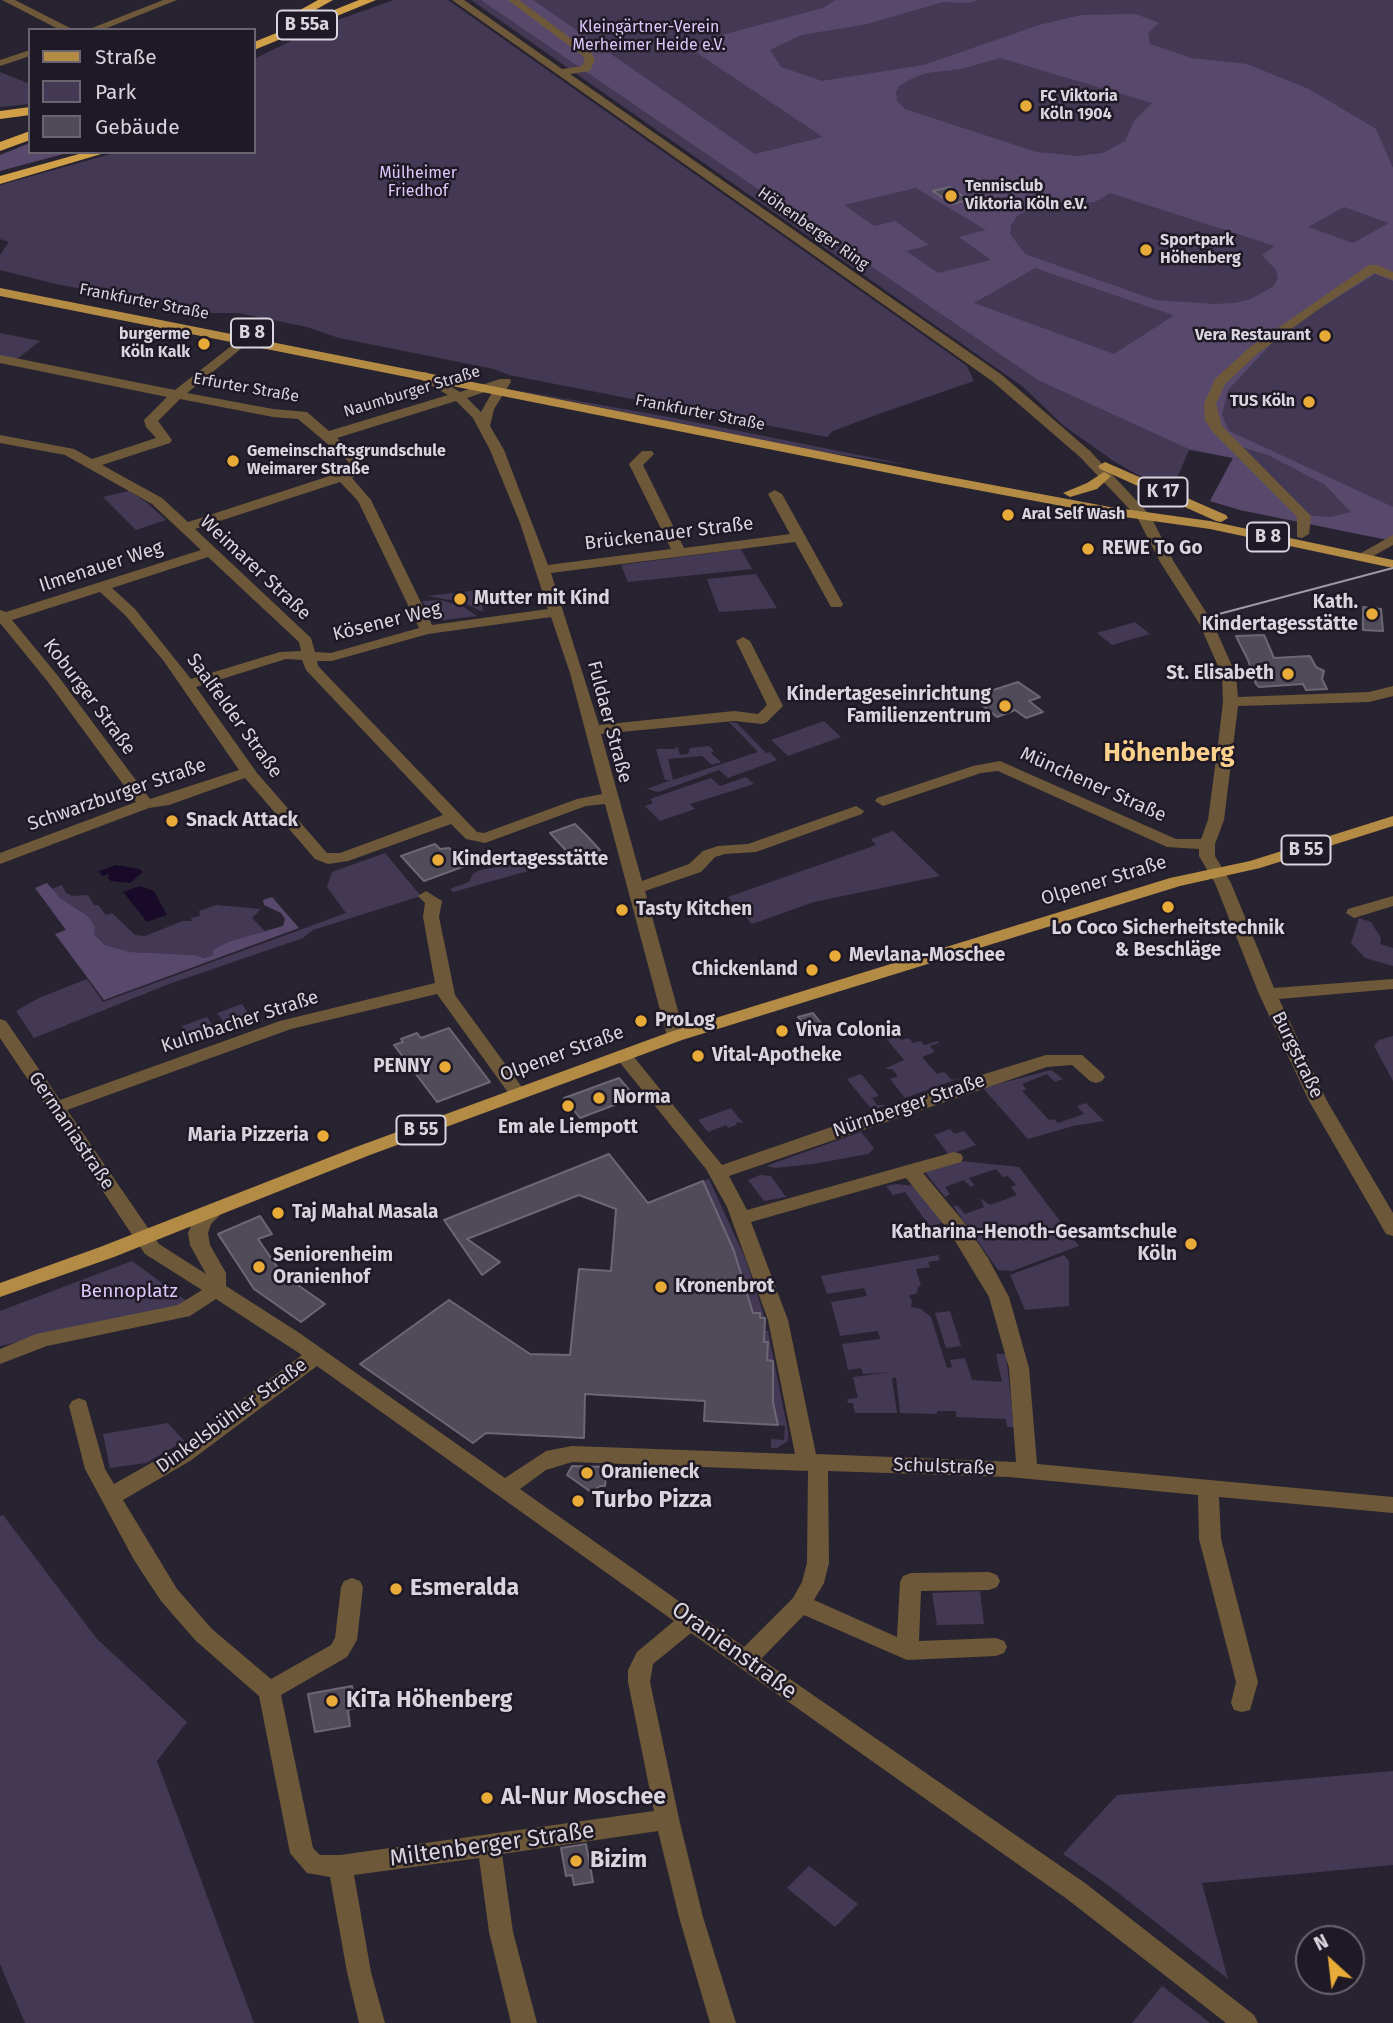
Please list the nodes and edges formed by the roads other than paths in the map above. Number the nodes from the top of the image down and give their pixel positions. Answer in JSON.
{"nodes":[{"id":1,"x":172,"y":0,"type":"edge"},
{"id":2,"x":327,"y":0,"type":"edge"},
{"id":3,"x":345,"y":0,"type":"edge"},
{"id":4,"x":457,"y":0,"type":"edge"},
{"id":5,"x":513,"y":0,"type":"edge"},
{"id":6,"x":12,"y":1,"type":"edge"},
{"id":7,"x":369,"y":1,"type":"edge"},
{"id":8,"x":282,"y":23,"type":"junction"},
{"id":9,"x":65,"y":28,"type":"edge"},
{"id":10,"x":97,"y":28,"type":"edge"},
{"id":11,"x":256,"y":33,"type":"edge"},
{"id":12,"x":256,"y":45,"type":"edge"},
{"id":13,"x":28,"y":54,"type":"edge"},
{"id":14,"x":4,"y":62,"type":"edge"},
{"id":15,"x":560,"y":72,"type":"junction"},
{"id":16,"x":28,"y":111,"type":"edge"},
{"id":17,"x":0,"y":114,"type":"edge"},
{"id":18,"x":28,"y":125,"type":"edge"},
{"id":19,"x":0,"y":136,"type":"edge"},
{"id":20,"x":28,"y":136,"type":"edge"},
{"id":21,"x":0,"y":147,"type":"edge"},
{"id":22,"x":75,"y":154,"type":"edge"},
{"id":23,"x":95,"y":154,"type":"edge"},
{"id":24,"x":0,"y":174,"type":"edge"},
{"id":25,"x":0,"y":180,"type":"edge"},
{"id":26,"x":1393,"y":276,"type":"edge"},
{"id":27,"x":0,"y":283,"type":"edge"},
{"id":28,"x":0,"y":292,"type":"edge"},
{"id":29,"x":244,"y":340,"type":"junction"},
{"id":30,"x":0,"y":359,"type":"edge"},
{"id":31,"x":422,"y":375,"type":"junction"},
{"id":32,"x":503,"y":387,"type":"junction"},
{"id":33,"x":485,"y":388,"type":"junction"},
{"id":34,"x":178,"y":394,"type":"junction"},
{"id":35,"x":458,"y":397,"type":"junction"},
{"id":36,"x":484,"y":425,"type":"junction"},
{"id":37,"x":328,"y":436,"type":"junction"},
{"id":38,"x":0,"y":439,"type":"edge"},
{"id":39,"x":647,"y":454,"type":"dead end"},
{"id":40,"x":90,"y":464,"type":"junction"},
{"id":41,"x":1104,"y":471,"type":"junction"},
{"id":42,"x":938,"y":473,"type":"junction"},
{"id":43,"x":343,"y":477,"type":"junction"},
{"id":44,"x":1070,"y":493,"type":"junction"},
{"id":45,"x":775,"y":494,"type":"dead end"},
{"id":46,"x":1146,"y":510,"type":"junction"},
{"id":47,"x":1221,"y":518,"type":"junction"},
{"id":48,"x":184,"y":528,"type":"junction"},
{"id":49,"x":1302,"y":534,"type":"junction"},
{"id":50,"x":799,"y":537,"type":"junction"},
{"id":51,"x":211,"y":551,"type":"junction"},
{"id":52,"x":680,"y":553,"type":"junction"},
{"id":53,"x":1383,"y":554,"type":"edge"},
{"id":54,"x":544,"y":569,"type":"junction"},
{"id":55,"x":103,"y":587,"type":"junction"},
{"id":56,"x":836,"y":604,"type":"dead end"},
{"id":57,"x":558,"y":611,"type":"junction"},
{"id":58,"x":2,"y":616,"type":"edge"},
{"id":59,"x":427,"y":630,"type":"junction"},
{"id":60,"x":743,"y":641,"type":"dead end"},
{"id":61,"x":309,"y":655,"type":"junction"},
{"id":62,"x":187,"y":685,"type":"junction"},
{"id":63,"x":1393,"y":691,"type":"edge"},
{"id":64,"x":1231,"y":702,"type":"junction"},
{"id":65,"x":592,"y":730,"type":"junction"},
{"id":66,"x":248,"y":772,"type":"junction"},
{"id":67,"x":610,"y":798,"type":"junction"},
{"id":68,"x":883,"y":801,"type":"dead end"},
{"id":69,"x":146,"y":804,"type":"junction"},
{"id":70,"x":856,"y":811,"type":"dead end"},
{"id":71,"x":454,"y":817,"type":"junction"},
{"id":72,"x":1393,"y":821,"type":"edge"},
{"id":73,"x":1207,"y":844,"type":"junction"},
{"id":74,"x":0,"y":859,"type":"edge"},
{"id":75,"x":1217,"y":873,"type":"junction"},
{"id":76,"x":635,"y":889,"type":"junction"},
{"id":77,"x":426,"y":896,"type":"dead end"},
{"id":78,"x":1393,"y":901,"type":"edge"},
{"id":79,"x":1354,"y":914,"type":"dead end"},
{"id":80,"x":1393,"y":984,"type":"edge"},
{"id":81,"x":442,"y":987,"type":"junction"},
{"id":82,"x":1268,"y":994,"type":"junction"},
{"id":83,"x":0,"y":1026,"type":"edge"},
{"id":84,"x":676,"y":1036,"type":"junction"},
{"id":85,"x":623,"y":1055,"type":"junction"},
{"id":86,"x":1096,"y":1077,"type":"dead end"},
{"id":87,"x":518,"y":1094,"type":"junction"},
{"id":88,"x":55,"y":1108,"type":"junction"},
{"id":89,"x":954,"y":1158,"type":"dead end"},
{"id":90,"x":911,"y":1171,"type":"junction"},
{"id":91,"x":718,"y":1173,"type":"junction"},
{"id":92,"x":221,"y":1207,"type":"junction"},
{"id":93,"x":741,"y":1218,"type":"junction"},
{"id":94,"x":1393,"y":1229,"type":"edge"},
{"id":95,"x":141,"y":1237,"type":"junction"},
{"id":96,"x":0,"y":1290,"type":"edge"},
{"id":97,"x":216,"y":1290,"type":"junction"},
{"id":98,"x":317,"y":1355,"type":"junction"},
{"id":99,"x":0,"y":1357,"type":"edge"},
{"id":100,"x":79,"y":1406,"type":"dead end"},
{"id":101,"x":812,"y":1463,"type":"junction"},
{"id":102,"x":1027,"y":1471,"type":"junction"},
{"id":103,"x":1208,"y":1487,"type":"junction"},
{"id":104,"x":505,"y":1489,"type":"junction"},
{"id":105,"x":110,"y":1497,"type":"junction"},
{"id":106,"x":1393,"y":1505,"type":"edge"},
{"id":107,"x":989,"y":1581,"type":"dead end"},
{"id":108,"x":352,"y":1587,"type":"dead end"},
{"id":109,"x":801,"y":1604,"type":"junction"},
{"id":110,"x":691,"y":1620,"type":"junction"},
{"id":111,"x":996,"y":1647,"type":"dead end"},
{"id":112,"x":907,"y":1651,"type":"junction"},
{"id":113,"x":746,"y":1659,"type":"junction"},
{"id":114,"x":269,"y":1690,"type":"junction"},
{"id":115,"x":1242,"y":1703,"type":"dead end"},
{"id":116,"x":667,"y":1819,"type":"junction"},
{"id":117,"x":489,"y":1845,"type":"junction"},
{"id":118,"x":328,"y":1866,"type":"junction"},
{"id":119,"x":372,"y":2023,"type":"edge"},
{"id":120,"x":524,"y":2023,"type":"edge"},
{"id":121,"x":723,"y":2023,"type":"edge"},
{"id":122,"x":1245,"y":2023,"type":"edge"}],
"edges":[{"from":1,"to":10,"type":"street"},
{"from":2,"to":8,"type":"highway"},
{"from":3,"to":8,"type":"highway","number":"B 55a"},
{"from":4,"to":15,"type":"street","name":"Höhenberger Ring","number":"K 17"},
{"from":5,"to":15,"type":"street"},
{"from":6,"to":9,"type":"street"},
{"from":7,"to":12,"type":"highway","number":"B 55a"},
{"from":8,"to":11,"type":"highway","number":"B 55a"},
{"from":13,"to":14,"type":"street"},
{"from":15,"to":41,"type":"street","name":"Höhenberger Ring","number":"K 17"},
{"from":16,"to":17,"type":"highway"},
{"from":18,"to":19,"type":"highway"},
{"from":20,"to":21,"type":"highway"},
{"from":22,"to":24,"type":"highway"},
{"from":23,"to":25,"type":"highway"},
{"from":26,"to":49,"type":"street"},
{"from":27,"to":32,"type":"main road","name":"Frankfurter Straße","number":"B 8"},
{"from":28,"to":29,"type":"main road","name":"Frankfurter Straße","number":"B 8"},
{"from":29,"to":31,"type":"main road","name":"Frankfurter Straße","number":"B 8"},
{"from":29,"to":34,"type":"street"},
{"from":30,"to":34,"type":"street","name":"Erfurter Straße"},
{"from":31,"to":33,"type":"main road","name":"Frankfurter Straße","number":"B 8"},
{"from":31,"to":35,"type":"street","name":"Fuldaer Straße"},
{"from":32,"to":33,"type":"main road","name":"Frankfurter Straße","number":"B 8"},
{"from":32,"to":36,"type":"street"},
{"from":32,"to":42,"type":"main road","name":"Frankfurter Straße","number":"B 8"},
{"from":33,"to":35,"type":"street","name":"Naumburger Straße"},
{"from":34,"to":37,"type":"street","name":"Erfurter Straße"},
{"from":34,"to":40,"type":"street"},
{"from":35,"to":36,"type":"street","name":"Fuldaer Straße"},
{"from":35,"to":37,"type":"street","name":"Naumburger Straße"},
{"from":36,"to":54,"type":"street","name":"Fuldaer Straße"},
{"from":37,"to":43,"type":"street","name":"Erfurter Straße"},
{"from":38,"to":40,"type":"street","name":"Weimarer Straße"},
{"from":39,"to":52,"type":"street"},
{"from":40,"to":48,"type":"street","name":"Weimarer Straße"},
{"from":41,"to":44,"type":"main road"},
{"from":41,"to":46,"type":"street","number":"K 17"},
{"from":41,"to":47,"type":"main road","number":"K 17"},
{"from":42,"to":44,"type":"main road","name":"Frankfurter Straße","number":"B 8"},
{"from":42,"to":46,"type":"main road","name":"Frankfurter Straße","number":"B 8"},
{"from":43,"to":48,"type":"street"},
{"from":43,"to":59,"type":"street"},
{"from":44,"to":46,"type":"main road","name":"Frankfurter Straße","number":"B 8"},
{"from":45,"to":50,"type":"street"},
{"from":46,"to":47,"type":"main road","name":"Frankfurter Straße","number":"B 8"},
{"from":46,"to":53,"type":"main road","name":"Frankfurter Straße","number":"B 8"},
{"from":46,"to":64,"type":"street"},
{"from":47,"to":49,"type":"main road","name":"Frankfurter Straße","number":"B 8"},
{"from":48,"to":51,"type":"street","name":"Weimarer Straße"},
{"from":49,"to":53,"type":"main road","name":"Frankfurter Straße","number":"B 8"},
{"from":50,"to":52,"type":"street","name":"Brückenauer Straße"},
{"from":50,"to":56,"type":"street"},
{"from":51,"to":55,"type":"street","name":"Ilmenauer Weg"},
{"from":51,"to":61,"type":"street","name":"Weimarer Straße"},
{"from":52,"to":54,"type":"street","name":"Brückenauer Straße"},
{"from":54,"to":57,"type":"street","name":"Fuldaer Straße"},
{"from":55,"to":58,"type":"street","name":"Ilmenauer Weg"},
{"from":55,"to":62,"type":"street","name":"Saalfelder Straße"},
{"from":57,"to":59,"type":"street","name":"Kösener Weg"},
{"from":57,"to":65,"type":"street","name":"Fuldaer Straße"},
{"from":58,"to":69,"type":"street","name":"Koburger Straße"},
{"from":59,"to":61,"type":"street","name":"Kösener Weg"},
{"from":60,"to":65,"type":"street"},
{"from":61,"to":62,"type":"street","name":"Kösener Weg"},
{"from":61,"to":71,"type":"street","name":"Weimarer Straße"},
{"from":62,"to":66,"type":"street","name":"Saalfelder Straße"},
{"from":63,"to":64,"type":"street"},
{"from":64,"to":73,"type":"street"},
{"from":65,"to":67,"type":"street","name":"Fuldaer Straße"},
{"from":66,"to":69,"type":"street","name":"Schwarzburger Straße"},
{"from":66,"to":71,"type":"street","name":"Saalfelder Straße"},
{"from":67,"to":71,"type":"street","name":"Weimarer Straße"},
{"from":67,"to":76,"type":"street","name":"Fuldaer Straße"},
{"from":68,"to":73,"type":"street","name":"Münchener Straße"},
{"from":69,"to":74,"type":"street","name":"Schwarzburger Straße"},
{"from":70,"to":76,"type":"street"},
{"from":72,"to":75,"type":"main road","name":"Olpener Straße","number":"B 55"},
{"from":73,"to":75,"type":"street","name":"Burgstraße"},
{"from":75,"to":82,"type":"street","name":"Burgstraße"},
{"from":75,"to":84,"type":"main road","name":"Olpener Straße","number":"B 55"},
{"from":76,"to":84,"type":"street","name":"Fuldaer Straße"},
{"from":77,"to":81,"type":"street"},
{"from":78,"to":79,"type":"street"},
{"from":80,"to":82,"type":"street"},
{"from":81,"to":87,"type":"street"},
{"from":81,"to":88,"type":"street","name":"Kulmbacher Straße"},
{"from":82,"to":94,"type":"street","name":"Burgstraße"},
{"from":83,"to":88,"type":"street","name":"Germaniastraße"},
{"from":84,"to":85,"type":"main road","name":"Olpener Straße","number":"B 55"},
{"from":85,"to":87,"type":"main road","name":"Olpener Straße","number":"B 55"},
{"from":85,"to":91,"type":"street"},
{"from":86,"to":91,"type":"street","name":"Nürnberger Straße"},
{"from":87,"to":92,"type":"main road","name":"Olpener Straße","number":"B 55"},
{"from":88,"to":95,"type":"street","name":"Germaniastraße"},
{"from":89,"to":90,"type":"street"},
{"from":90,"to":93,"type":"street"},
{"from":90,"to":102,"type":"street"},
{"from":91,"to":93,"type":"street"},
{"from":92,"to":95,"type":"main road","name":"Olpener Straße","number":"B 55"},
{"from":92,"to":97,"type":"street"},
{"from":93,"to":101,"type":"street"},
{"from":95,"to":96,"type":"main road","name":"Olpener Straße","number":"B 55"},
{"from":95,"to":97,"type":"street","name":"Oranienstraße"},
{"from":97,"to":98,"type":"street","name":"Oranienstraße"},
{"from":97,"to":99,"type":"street"},
{"from":98,"to":104,"type":"street","name":"Oranienstraße"},
{"from":98,"to":105,"type":"street","name":"Dinkelsbühler Straße"},
{"from":100,"to":105,"type":"street"},
{"from":101,"to":102,"type":"street","name":"Schulstraße"},
{"from":101,"to":104,"type":"street","name":"Schulstraße"},
{"from":101,"to":109,"type":"street"},
{"from":102,"to":103,"type":"street","name":"Schulstraße"},
{"from":103,"to":106,"type":"street","name":"Schulstraße"},
{"from":103,"to":115,"type":"street"},
{"from":104,"to":110,"type":"street","name":"Oranienstraße"},
{"from":105,"to":114,"type":"street"},
{"from":107,"to":112,"type":"street"},
{"from":108,"to":114,"type":"street"},
{"from":109,"to":112,"type":"street"},
{"from":109,"to":113,"type":"street"},
{"from":110,"to":113,"type":"street","name":"Oranienstraße"},
{"from":110,"to":116,"type":"street"},
{"from":111,"to":112,"type":"street"},
{"from":113,"to":122,"type":"street","name":"Oranienstraße"},
{"from":114,"to":118,"type":"street"},
{"from":116,"to":117,"type":"street","name":"Miltenberger Straße"},
{"from":116,"to":121,"type":"street"},
{"from":117,"to":118,"type":"street","name":"Miltenberger Straße"},
{"from":117,"to":120,"type":"street"},
{"from":118,"to":119,"type":"street"}]}
